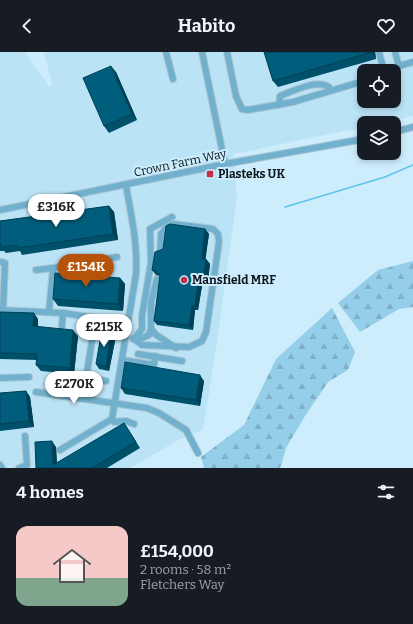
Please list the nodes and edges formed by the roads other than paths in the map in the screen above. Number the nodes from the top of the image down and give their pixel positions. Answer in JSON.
{"nodes":[{"id":1,"x":166,"y":52,"type":"edge"},
{"id":2,"x":202,"y":52,"type":"edge"},
{"id":3,"x":227,"y":52,"type":"edge"},
{"id":4,"x":379,"y":52,"type":"edge"},
{"id":5,"x":395,"y":52,"type":"edge"},
{"id":6,"x":413,"y":62,"type":"edge"},
{"id":7,"x":382,"y":64,"type":"edge"},
{"id":8,"x":173,"y":79,"type":"dead end"},
{"id":9,"x":357,"y":83,"type":"edge"},
{"id":10,"x":330,"y":91,"type":"junction"},
{"id":11,"x":279,"y":105,"type":"junction"},
{"id":12,"x":413,"y":127,"type":"edge"},
{"id":13,"x":401,"y":130,"type":"edge"},
{"id":14,"x":357,"y":140,"type":"edge"},
{"id":15,"x":225,"y":164,"type":"junction"},
{"id":16,"x":126,"y":185,"type":"junction"},
{"id":17,"x":0,"y":210,"type":"edge"},
{"id":18,"x":172,"y":217,"type":"dead end"},
{"id":19,"x":160,"y":253,"type":"edge"},
{"id":20,"x":116,"y":257,"type":"dead end"},
{"id":21,"x":0,"y":262,"type":"edge"},
{"id":22,"x":53,"y":268,"type":"junction"},
{"id":23,"x":36,"y":270,"type":"dead end"},
{"id":24,"x":157,"y":279,"type":"dead end"},
{"id":25,"x":2,"y":310,"type":"edge"},
{"id":26,"x":49,"y":312,"type":"junction"},
{"id":27,"x":63,"y":313,"type":"junction"},
{"id":28,"x":128,"y":323,"type":"junction"},
{"id":29,"x":62,"y":326,"type":"dead end"},
{"id":30,"x":151,"y":328,"type":"junction"},
{"id":31,"x":93,"y":334,"type":"dead end"},
{"id":32,"x":126,"y":337,"type":"junction"},
{"id":33,"x":134,"y":339,"type":"junction"},
{"id":34,"x":176,"y":348,"type":"junction"},
{"id":35,"x":138,"y":354,"type":"dead end"},
{"id":36,"x":156,"y":356,"type":"junction"},
{"id":37,"x":122,"y":360,"type":"junction"},
{"id":38,"x":182,"y":360,"type":"dead end"},
{"id":39,"x":29,"y":376,"type":"dead end"},
{"id":40,"x":0,"y":378,"type":"edge"},
{"id":41,"x":86,"y":378,"type":"junction"},
{"id":42,"x":106,"y":381,"type":"dead end"},
{"id":43,"x":36,"y":392,"type":"dead end"},
{"id":44,"x":83,"y":398,"type":"junction"},
{"id":45,"x":115,"y":403,"type":"junction"},
{"id":46,"x":112,"y":419,"type":"junction"},
{"id":47,"x":134,"y":424,"type":"dead end"},
{"id":48,"x":25,"y":436,"type":"dead end"},
{"id":49,"x":60,"y":450,"type":"dead end"},
{"id":50,"x":198,"y":452,"type":"dead end"},
{"id":51,"x":0,"y":465,"type":"edge"},
{"id":52,"x":2,"y":468,"type":"edge"},
{"id":53,"x":19,"y":468,"type":"edge"}],
"edges":[{"from":1,"to":8,"type":"street"},
{"from":2,"to":15,"type":"street"},
{"from":3,"to":11,"type":"street"},
{"from":4,"to":7,"type":"street"},
{"from":5,"to":6,"type":"street"},
{"from":9,"to":10,"type":"street"},
{"from":10,"to":11,"type":"street"},
{"from":10,"to":11,"type":"street"},
{"from":12,"to":13,"type":"street"},
{"from":14,"to":15,"type":"street","name":"Crown Farm Way"},
{"from":15,"to":16,"type":"street","name":"Crown Farm Way"},
{"from":16,"to":17,"type":"street","name":"Crown Farm Way"},
{"from":16,"to":28,"type":"street"},
{"from":18,"to":33,"type":"street"},
{"from":19,"to":34,"type":"street"},
{"from":20,"to":22,"type":"street"},
{"from":21,"to":25,"type":"street"},
{"from":22,"to":23,"type":"street"},
{"from":22,"to":26,"type":"street"},
{"from":24,"to":30,"type":"street"},
{"from":25,"to":26,"type":"street"},
{"from":26,"to":27,"type":"street"},
{"from":27,"to":28,"type":"street"},
{"from":27,"to":29,"type":"street"},
{"from":28,"to":32,"type":"street"},
{"from":30,"to":33,"type":"street"},
{"from":30,"to":34,"type":"street"},
{"from":31,"to":41,"type":"street"},
{"from":32,"to":33,"type":"street"},
{"from":32,"to":37,"type":"street"},
{"from":33,"to":34,"type":"street"},
{"from":35,"to":36,"type":"street"},
{"from":36,"to":37,"type":"street"},
{"from":36,"to":38,"type":"street"},
{"from":37,"to":45,"type":"street"},
{"from":39,"to":40,"type":"street"},
{"from":41,"to":42,"type":"street"},
{"from":41,"to":44,"type":"street"},
{"from":43,"to":44,"type":"street"},
{"from":44,"to":45,"type":"street"},
{"from":45,"to":46,"type":"street"},
{"from":45,"to":50,"type":"street"},
{"from":46,"to":47,"type":"street"},
{"from":46,"to":49,"type":"street"},
{"from":48,"to":53,"type":"street"},
{"from":51,"to":52,"type":"street"}]}
